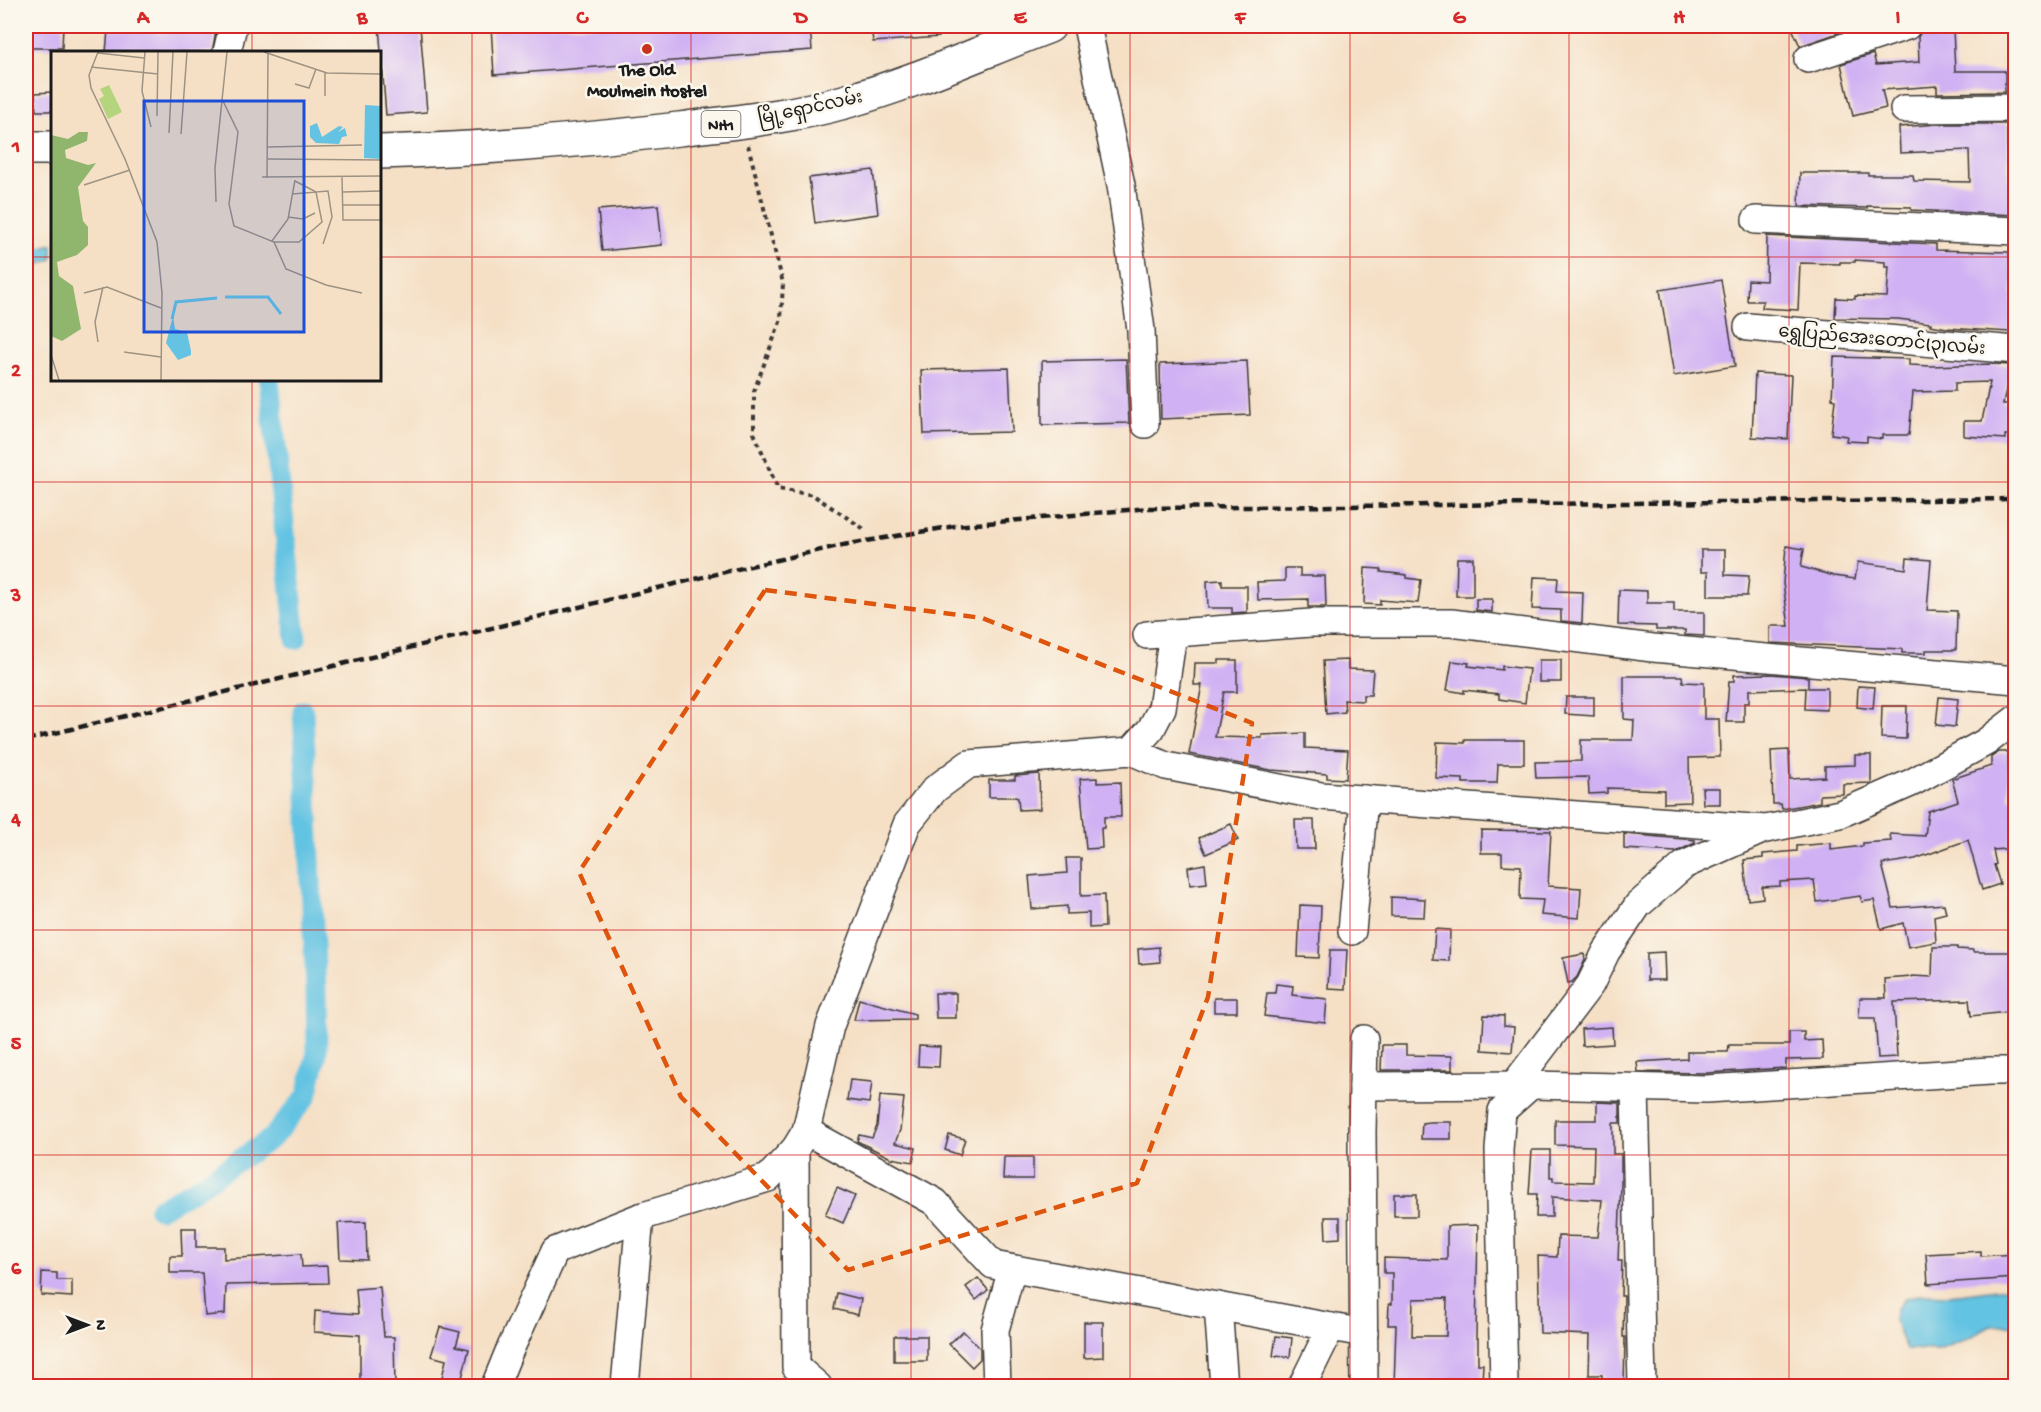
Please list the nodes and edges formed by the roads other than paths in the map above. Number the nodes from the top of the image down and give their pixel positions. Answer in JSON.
{"nodes":[{"id":1,"x":233,"y":26,"type":"edge"},
{"id":2,"x":1049,"y":26,"type":"edge"},
{"id":3,"x":1087,"y":26,"type":"edge"},
{"id":4,"x":1907,"y":26,"type":"edge"},
{"id":5,"x":227,"y":51,"type":"edge"},
{"id":6,"x":1808,"y":59,"type":"dead end"},
{"id":7,"x":2016,"y":108,"type":"edge"},
{"id":8,"x":1904,"y":110,"type":"dead end"},
{"id":9,"x":26,"y":148,"type":"edge"},
{"id":10,"x":51,"y":148,"type":"edge"},
{"id":11,"x":381,"y":152,"type":"edge"},
{"id":12,"x":1756,"y":220,"type":"dead end"},
{"id":13,"x":2016,"y":231,"type":"edge"},
{"id":14,"x":1748,"y":327,"type":"dead end"},
{"id":15,"x":2016,"y":351,"type":"edge"},
{"id":16,"x":1145,"y":424,"type":"dead end"},
{"id":17,"x":2016,"y":680,"type":"edge"},
{"id":18,"x":2016,"y":719,"type":"edge"},
{"id":19,"x":1131,"y":751,"type":"junction"},
{"id":20,"x":1364,"y":799,"type":"junction"},
{"id":21,"x":1766,"y":829,"type":"junction"},
{"id":22,"x":1352,"y":932,"type":"dead end"},
{"id":23,"x":1364,"y":1039,"type":"dead end"},
{"id":24,"x":2016,"y":1071,"type":"edge"},
{"id":25,"x":1522,"y":1085,"type":"junction"},
{"id":26,"x":1363,"y":1086,"type":"junction"},
{"id":27,"x":1635,"y":1089,"type":"junction"},
{"id":28,"x":800,"y":1140,"type":"junction"},
{"id":29,"x":640,"y":1217,"type":"junction"},
{"id":30,"x":1012,"y":1269,"type":"junction"},
{"id":31,"x":1218,"y":1306,"type":"junction"},
{"id":32,"x":1331,"y":1327,"type":"junction"},
{"id":33,"x":1364,"y":1333,"type":"junction"},
{"id":34,"x":495,"y":1386,"type":"edge"},
{"id":35,"x":625,"y":1386,"type":"edge"},
{"id":36,"x":818,"y":1386,"type":"edge"},
{"id":37,"x":997,"y":1386,"type":"edge"},
{"id":38,"x":1224,"y":1386,"type":"edge"},
{"id":39,"x":1302,"y":1386,"type":"edge"},
{"id":40,"x":1365,"y":1386,"type":"edge"},
{"id":41,"x":1504,"y":1386,"type":"edge"},
{"id":42,"x":1642,"y":1386,"type":"edge"}],
"edges":[{"from":1,"to":5,"type":"street"},
{"from":2,"to":11,"type":"highway","name":"မြို့ရှောင်လမ်း","number":"NH1"},
{"from":3,"to":16,"type":"street"},
{"from":4,"to":6,"type":"street"},
{"from":7,"to":8,"type":"street"},
{"from":9,"to":10,"type":"highway"},
{"from":12,"to":13,"type":"street"},
{"from":14,"to":15,"type":"street","name":"ရွှေပြည်အေးတောင်(၃)လမ်း"},
{"from":17,"to":19,"type":"street"},
{"from":18,"to":21,"type":"street"},
{"from":19,"to":20,"type":"street"},
{"from":19,"to":28,"type":"street"},
{"from":20,"to":21,"type":"street"},
{"from":20,"to":22,"type":"street"},
{"from":21,"to":25,"type":"street"},
{"from":23,"to":26,"type":"street"},
{"from":24,"to":27,"type":"street"},
{"from":25,"to":26,"type":"street"},
{"from":25,"to":27,"type":"street"},
{"from":25,"to":41,"type":"street"},
{"from":26,"to":33,"type":"street"},
{"from":27,"to":42,"type":"street"},
{"from":28,"to":29,"type":"street"},
{"from":28,"to":30,"type":"street"},
{"from":28,"to":36,"type":"street"},
{"from":29,"to":34,"type":"street"},
{"from":29,"to":35,"type":"street"},
{"from":30,"to":31,"type":"street"},
{"from":30,"to":37,"type":"street"},
{"from":31,"to":32,"type":"street"},
{"from":31,"to":38,"type":"street"},
{"from":32,"to":33,"type":"street"},
{"from":32,"to":39,"type":"street"},
{"from":33,"to":40,"type":"street"}]}
